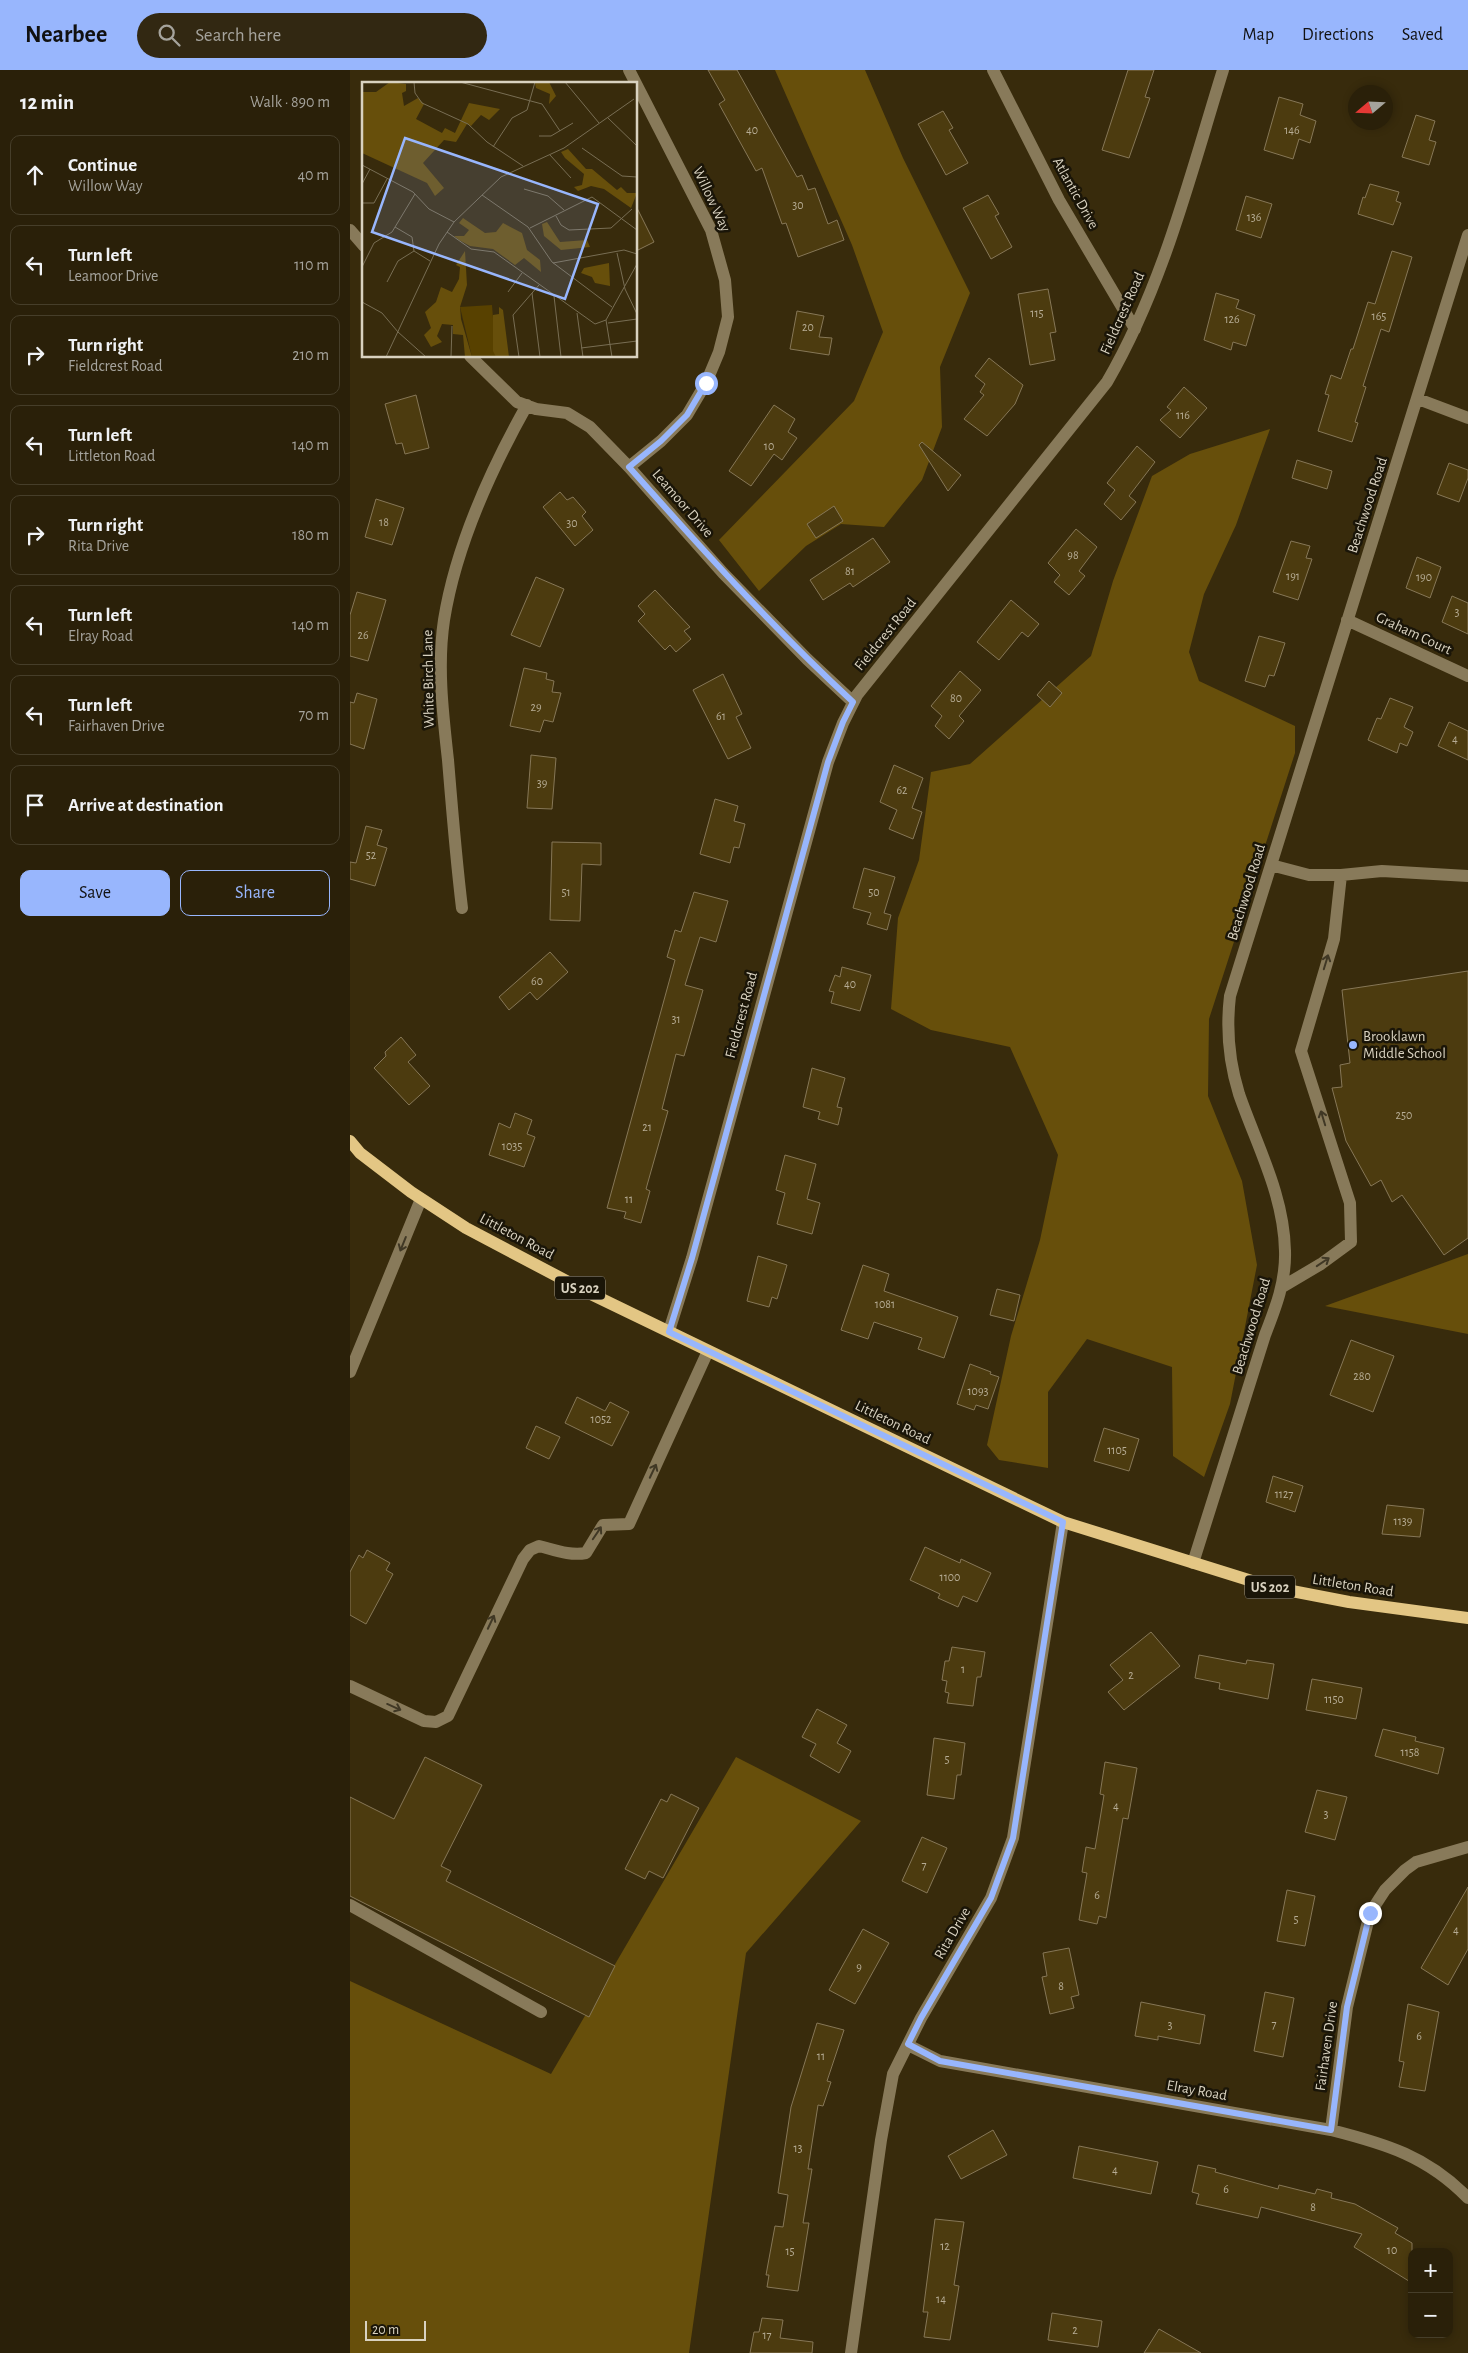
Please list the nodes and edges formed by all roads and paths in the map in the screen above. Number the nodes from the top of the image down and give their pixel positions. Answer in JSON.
{"nodes":[{"id":1,"x":629,"y":70,"type":"edge"},
{"id":2,"x":993,"y":70,"type":"edge"},
{"id":3,"x":1223,"y":70,"type":"edge"},
{"id":4,"x":635,"y":82,"type":"edge"},
{"id":5,"x":638,"y":87,"type":"edge"},
{"id":6,"x":350,"y":230,"type":"edge"},
{"id":7,"x":1468,"y":235,"type":"edge"},
{"id":8,"x":362,"y":244,"type":"edge"},
{"id":9,"x":1135,"y":329,"type":"junction"},
{"id":10,"x":472,"y":358,"type":"edge"},
{"id":11,"x":1418,"y":400,"type":"junction"},
{"id":12,"x":527,"y":406,"type":"junction"},
{"id":13,"x":1468,"y":418,"type":"edge"},
{"id":14,"x":629,"y":467,"type":"junction"},
{"id":15,"x":1347,"y":620,"type":"junction"},
{"id":16,"x":1468,"y":676,"type":"edge"},
{"id":17,"x":853,"y":702,"type":"junction"},
{"id":18,"x":1271,"y":865,"type":"junction"},
{"id":19,"x":1341,"y":875,"type":"junction"},
{"id":20,"x":1468,"y":876,"type":"edge"},
{"id":21,"x":462,"y":908,"type":"dead end"},
{"id":22,"x":350,"y":1141,"type":"edge"},
{"id":23,"x":421,"y":1199,"type":"junction"},
{"id":24,"x":1282,"y":1288,"type":"junction"},
{"id":25,"x":669,"y":1332,"type":"junction"},
{"id":26,"x":708,"y":1351,"type":"junction"},
{"id":27,"x":350,"y":1372,"type":"edge"},
{"id":28,"x":1063,"y":1522,"type":"junction"},
{"id":29,"x":1193,"y":1563,"type":"junction"},
{"id":30,"x":1468,"y":1618,"type":"edge"},
{"id":31,"x":350,"y":1686,"type":"edge"},
{"id":32,"x":1468,"y":1847,"type":"edge"},
{"id":33,"x":350,"y":1905,"type":"edge"},
{"id":34,"x":541,"y":2012,"type":"dead end"},
{"id":35,"x":908,"y":2044,"type":"junction"},
{"id":36,"x":1331,"y":2130,"type":"junction"},
{"id":37,"x":1468,"y":2198,"type":"edge"},
{"id":38,"x":851,"y":2353,"type":"edge"}],
"edges":[{"from":1,"to":4,"type":"street","name":"Willow Way"},
{"from":2,"to":9,"type":"street","name":"Atlantic Drive"},
{"from":3,"to":9,"type":"street","name":"Fieldcrest Road"},
{"from":5,"to":14,"type":"street","name":"Willow Way"},
{"from":6,"to":8,"type":"street"},
{"from":7,"to":11,"type":"street","name":"Beachwood Road"},
{"from":9,"to":17,"type":"street","name":"Fieldcrest Road"},
{"from":10,"to":12,"type":"street","name":"Leamoor Drive"},
{"from":11,"to":13,"type":"street"},
{"from":11,"to":15,"type":"street","name":"Beachwood Road"},
{"from":12,"to":14,"type":"street","name":"Leamoor Drive"},
{"from":12,"to":21,"type":"street","name":"White Birch Lane"},
{"from":14,"to":17,"type":"street","name":"Leamoor Drive"},
{"from":15,"to":16,"type":"street","name":"Graham Court"},
{"from":15,"to":18,"type":"street","name":"Beachwood Road"},
{"from":17,"to":25,"type":"street","name":"Fieldcrest Road"},
{"from":18,"to":19,"type":"street"},
{"from":18,"to":24,"type":"street","name":"Beachwood Road"},
{"from":19,"to":20,"type":"street"},
{"from":24,"to":19,"type":"street","one_way":true},
{"from":22,"to":23,"type":"main road","name":"Littleton Road","number":"US 202"},
{"from":23,"to":25,"type":"main road","name":"Littleton Road","number":"US 202"},
{"from":23,"to":27,"type":"street","one_way":true},
{"from":24,"to":29,"type":"street","name":"Beachwood Road"},
{"from":25,"to":26,"type":"main road","name":"Littleton Road","number":"US 202"},
{"from":26,"to":28,"type":"main road","name":"Littleton Road","number":"US 202"},
{"from":31,"to":26,"type":"street","one_way":true},
{"from":28,"to":29,"type":"main road","name":"Littleton Road","number":"US 202"},
{"from":28,"to":35,"type":"street","name":"Rita Drive"},
{"from":29,"to":30,"type":"main road","name":"Littleton Road","number":"US 202"},
{"from":32,"to":36,"type":"street","name":"Fairhaven Drive"},
{"from":33,"to":34,"type":"street"},
{"from":35,"to":36,"type":"street","name":"Elray Road"},
{"from":35,"to":38,"type":"street","name":"Rita Drive"},
{"from":36,"to":37,"type":"street","name":"Elray Road"}]}
